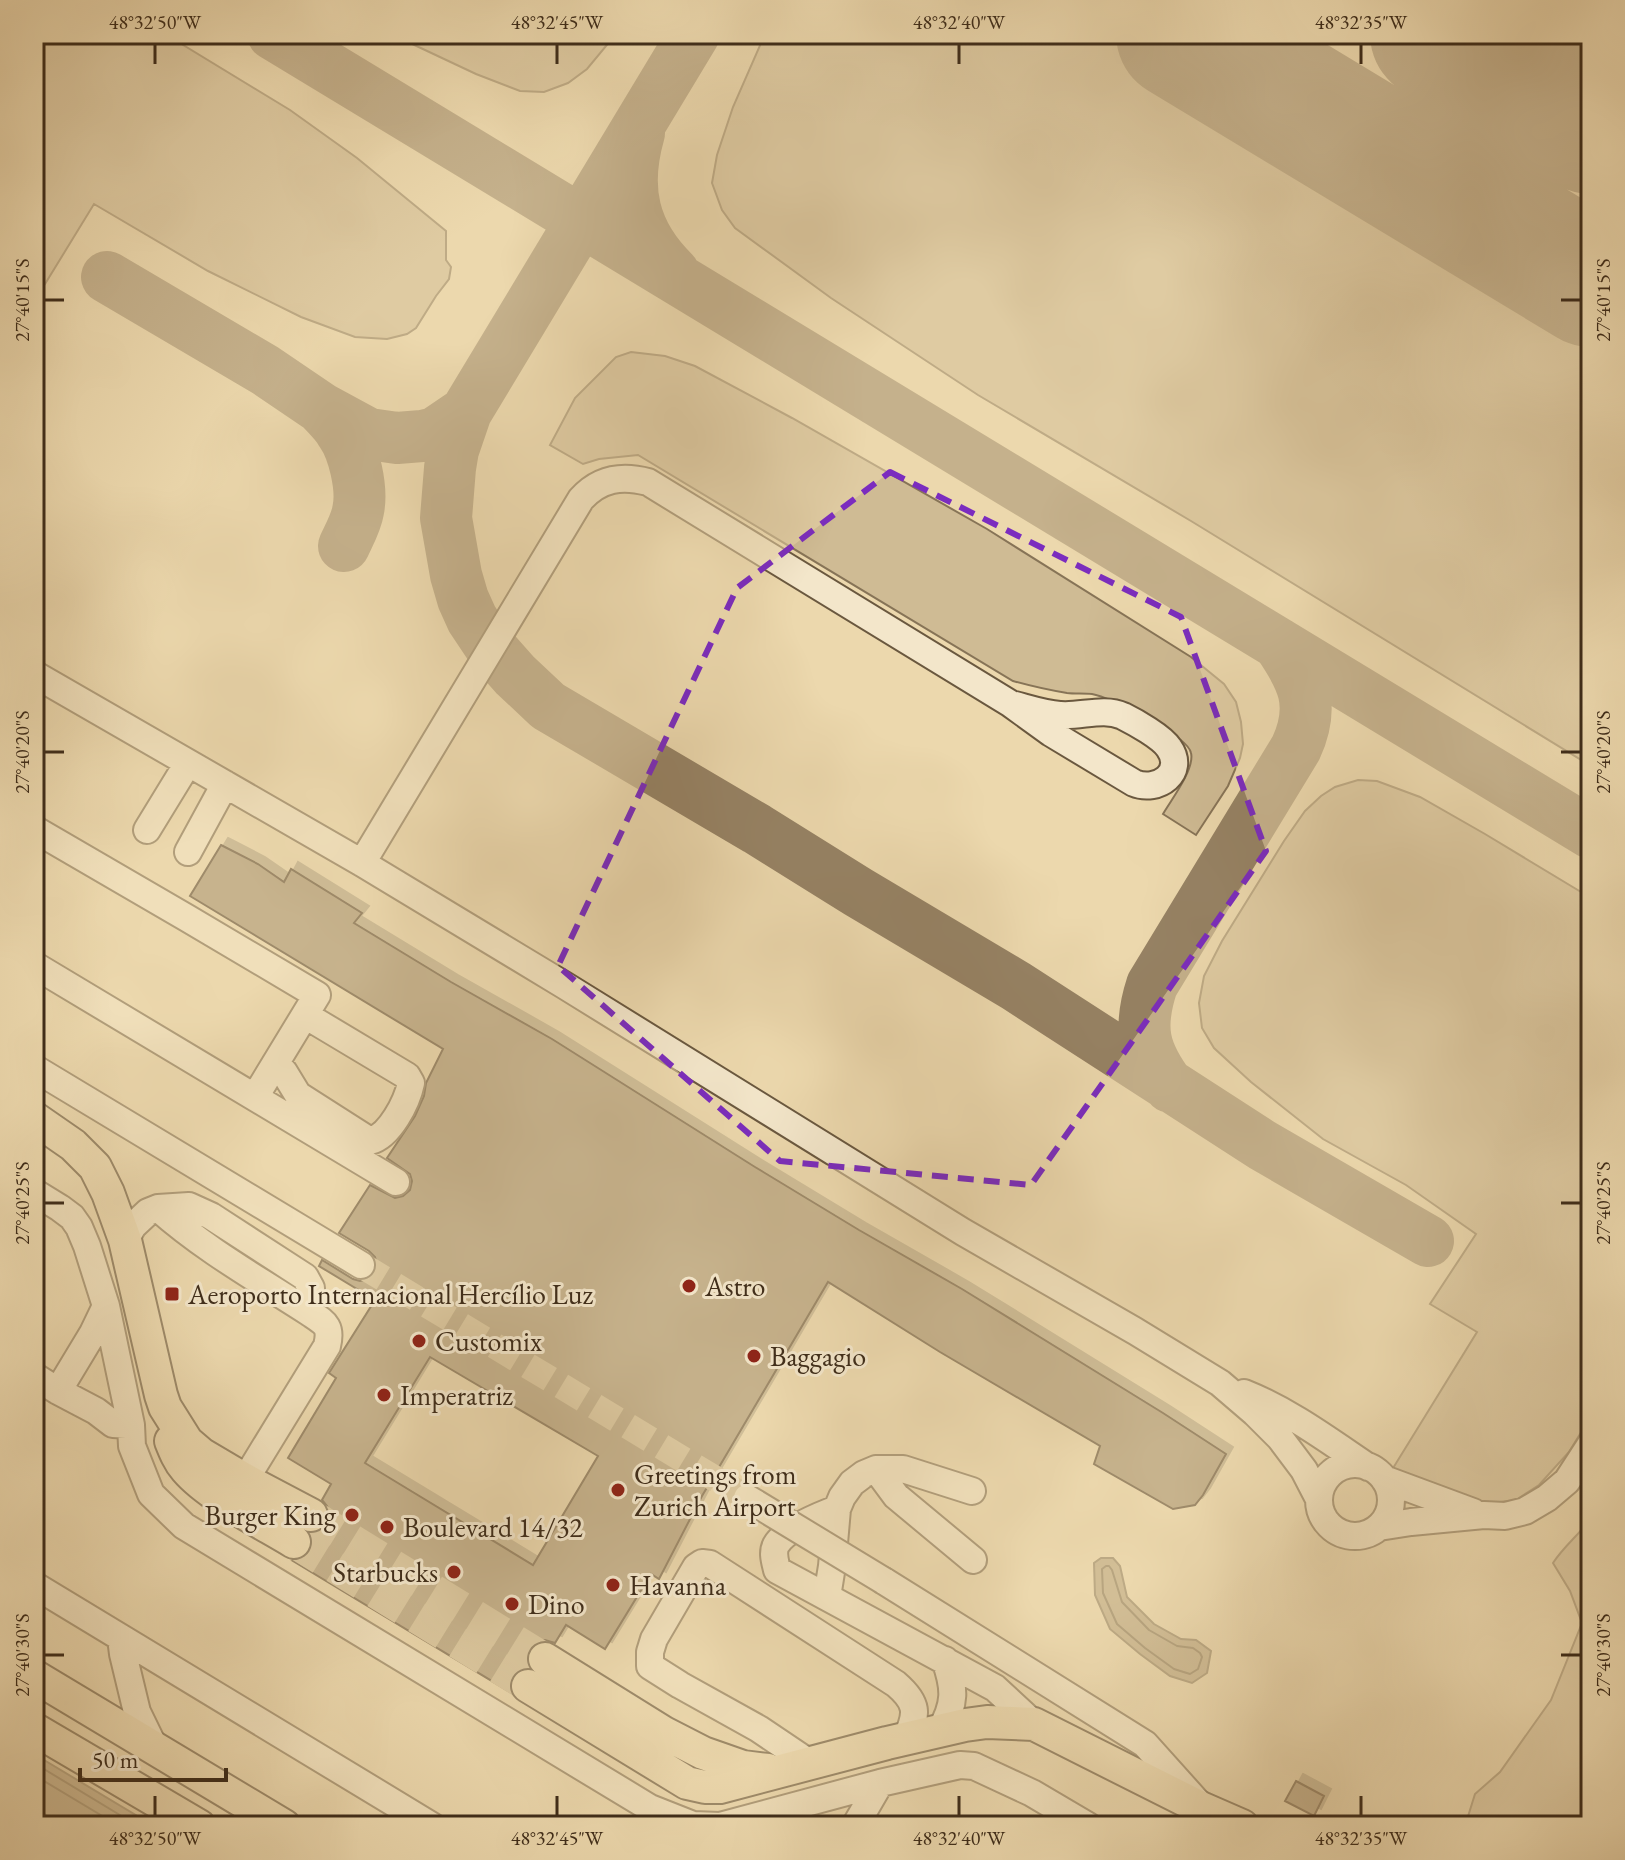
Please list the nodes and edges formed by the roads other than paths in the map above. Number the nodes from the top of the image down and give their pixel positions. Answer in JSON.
{"nodes":[{"id":1,"x":34,"y":674,"type":"edge"},
{"id":2,"x":1011,"y":704,"type":"junction"},
{"id":3,"x":188,"y":763,"type":"junction"},
{"id":4,"x":225,"y":784,"type":"junction"},
{"id":5,"x":34,"y":829,"type":"edge"},
{"id":6,"x":147,"y":830,"type":"dead end"},
{"id":7,"x":188,"y":852,"type":"dead end"},
{"id":8,"x":362,"y":863,"type":"junction"},
{"id":9,"x":34,"y":965,"type":"edge"},
{"id":10,"x":305,"y":1015,"type":"junction"},
{"id":11,"x":275,"y":1064,"type":"junction"},
{"id":12,"x":34,"y":1068,"type":"edge"},
{"id":13,"x":255,"y":1097,"type":"junction"},
{"id":14,"x":34,"y":1118,"type":"edge"},
{"id":15,"x":396,"y":1182,"type":"dead end"},
{"id":16,"x":34,"y":1192,"type":"edge"},
{"id":17,"x":125,"y":1240,"type":"junction"},
{"id":18,"x":361,"y":1265,"type":"tunnel mouth"},
{"id":19,"x":106,"y":1306,"type":"junction"},
{"id":20,"x":34,"y":1376,"type":"edge"},
{"id":21,"x":1220,"y":1383,"type":"junction"},
{"id":22,"x":58,"y":1391,"type":"junction"},
{"id":23,"x":165,"y":1407,"type":"junction"},
{"id":24,"x":131,"y":1425,"type":"junction"},
{"id":25,"x":1591,"y":1444,"type":"edge"},
{"id":26,"x":876,"y":1469,"type":"junction"},
{"id":27,"x":1376,"y":1473,"type":"junction"},
{"id":28,"x":245,"y":1480,"type":"junction"},
{"id":29,"x":972,"y":1491,"type":"dead end"},
{"id":30,"x":747,"y":1498,"type":"tunnel mouth"},
{"id":31,"x":1319,"y":1499,"type":"junction"},
{"id":32,"x":837,"y":1509,"type":"junction"},
{"id":33,"x":311,"y":1515,"type":"tunnel mouth"},
{"id":34,"x":1484,"y":1515,"type":"junction"},
{"id":35,"x":1379,"y":1527,"type":"junction"},
{"id":36,"x":294,"y":1542,"type":"tunnel mouth"},
{"id":37,"x":973,"y":1560,"type":"dead end"},
{"id":38,"x":34,"y":1585,"type":"edge"},
{"id":39,"x":827,"y":1597,"type":"junction"},
{"id":40,"x":121,"y":1638,"type":"junction"},
{"id":41,"x":945,"y":1660,"type":"junction"},
{"id":42,"x":536,"y":1672,"type":"tunnel mouth"},
{"id":43,"x":34,"y":1676,"type":"edge"},
{"id":44,"x":1034,"y":1724,"type":"junction"},
{"id":45,"x":34,"y":1729,"type":"edge"},
{"id":46,"x":940,"y":1731,"type":"junction"},
{"id":47,"x":906,"y":1739,"type":"junction"},
{"id":48,"x":155,"y":1749,"type":"junction"},
{"id":49,"x":811,"y":1764,"type":"junction"},
{"id":50,"x":880,"y":1783,"type":"junction"},
{"id":51,"x":1203,"y":1809,"type":"junction"},
{"id":52,"x":199,"y":1826,"type":"edge"},
{"id":53,"x":284,"y":1826,"type":"edge"},
{"id":54,"x":432,"y":1826,"type":"edge"},
{"id":55,"x":720,"y":1826,"type":"edge"},
{"id":56,"x":855,"y":1826,"type":"edge"},
{"id":57,"x":1088,"y":1826,"type":"edge"},
{"id":58,"x":1242,"y":1826,"type":"edge"}],
"edges":[{"from":1,"to":3,"type":"lane"},
{"from":2,"to":2,"type":"lane"},
{"from":2,"to":8,"type":"lane"},
{"from":3,"to":4,"type":"lane"},
{"from":3,"to":6,"type":"lane"},
{"from":4,"to":7,"type":"lane"},
{"from":4,"to":8,"type":"lane"},
{"from":5,"to":10,"type":"lane"},
{"from":8,"to":21,"type":"lane"},
{"from":9,"to":13,"type":"lane"},
{"from":10,"to":11,"type":"lane"},
{"from":10,"to":11,"type":"lane"},
{"from":11,"to":13,"type":"lane"},
{"from":12,"to":18,"type":"lane"},
{"from":13,"to":15,"type":"lane"},
{"from":14,"to":17,"type":"main road"},
{"from":16,"to":19,"type":"lane"},
{"from":17,"to":23,"type":"main road"},
{"from":17,"to":28,"type":"lane"},
{"from":19,"to":22,"type":"lane"},
{"from":19,"to":24,"type":"lane"},
{"from":20,"to":22,"type":"lane"},
{"from":21,"to":27,"type":"lane"},
{"from":21,"to":31,"type":"lane"},
{"from":22,"to":24,"type":"lane"},
{"from":23,"to":28,"type":"main road"},
{"from":23,"to":36,"type":"main road"},
{"from":24,"to":55,"type":"lane"},
{"from":25,"to":34,"type":"lane"},
{"from":26,"to":29,"type":"lane"},
{"from":26,"to":32,"type":"lane"},
{"from":26,"to":37,"type":"lane"},
{"from":27,"to":31,"type":"lane"},
{"from":27,"to":34,"type":"lane"},
{"from":27,"to":35,"type":"lane"},
{"from":28,"to":33,"type":"main road"},
{"from":30,"to":51,"type":"lane","bridge":true},
{"from":31,"to":35,"type":"lane"},
{"from":32,"to":39,"type":"lane"},
{"from":32,"to":39,"type":"lane"},
{"from":34,"to":35,"type":"lane"},
{"from":38,"to":40,"type":"lane"},
{"from":39,"to":41,"type":"lane"},
{"from":40,"to":48,"type":"lane"},
{"from":40,"to":54,"type":"lane"},
{"from":41,"to":44,"type":"lane"},
{"from":41,"to":46,"type":"lane"},
{"from":42,"to":49,"type":"main road"},
{"from":43,"to":48,"type":"main road"},
{"from":44,"to":46,"type":"main road"},
{"from":44,"to":51,"type":"main road"},
{"from":45,"to":52,"type":"main road"},
{"from":46,"to":47,"type":"main road"},
{"from":47,"to":49,"type":"main road"},
{"from":47,"to":49,"type":"lane"},
{"from":48,"to":53,"type":"main road"},
{"from":50,"to":55,"type":"lane"},
{"from":50,"to":56,"type":"lane"},
{"from":50,"to":57,"type":"lane"},
{"from":51,"to":58,"type":"main road"}]}
